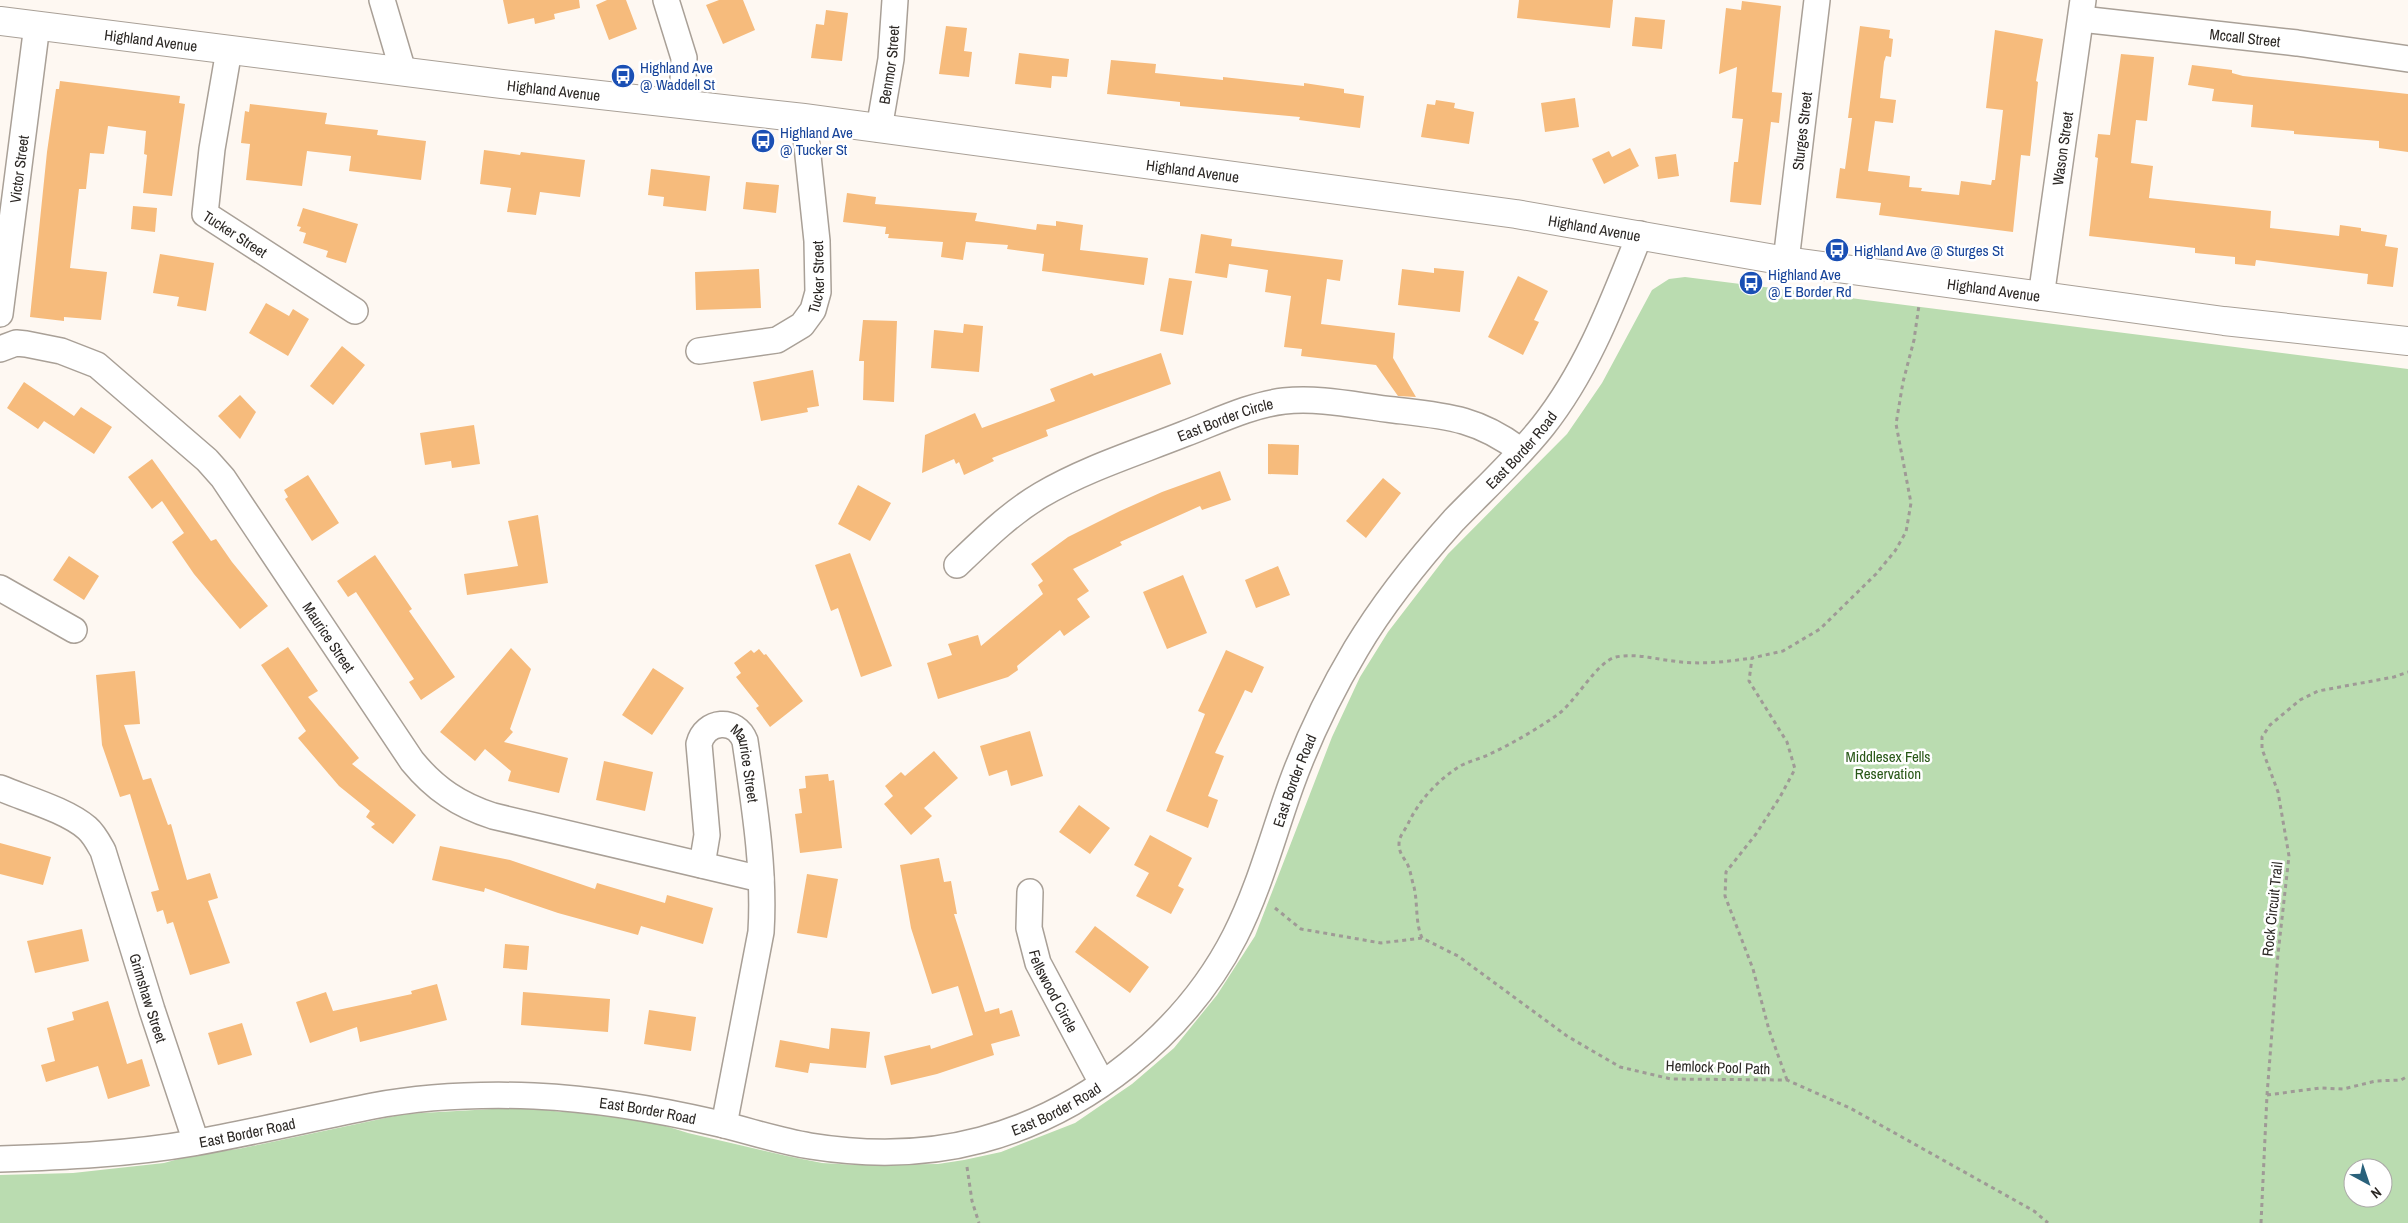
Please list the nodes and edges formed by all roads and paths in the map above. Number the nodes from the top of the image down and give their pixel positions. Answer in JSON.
{"nodes":[{"id":1,"x":382,"y":0,"type":"edge"},
{"id":2,"x":666,"y":0,"type":"edge"},
{"id":3,"x":895,"y":0,"type":"edge"},
{"id":4,"x":1817,"y":0,"type":"edge"},
{"id":5,"x":2082,"y":9,"type":"edge"},
{"id":6,"x":0,"y":20,"type":"edge"},
{"id":7,"x":37,"y":25,"type":"junction"},
{"id":8,"x":229,"y":50,"type":"junction"},
{"id":9,"x":2408,"y":59,"type":"edge"},
{"id":10,"x":403,"y":71,"type":"junction"},
{"id":11,"x":682,"y":104,"type":"junction"},
{"id":12,"x":804,"y":118,"type":"junction"},
{"id":13,"x":879,"y":129,"type":"junction"},
{"id":14,"x":1640,"y":234,"type":"junction"},
{"id":15,"x":1786,"y":261,"type":"junction"},
{"id":16,"x":1922,"y":279,"type":"junction"},
{"id":17,"x":2041,"y":297,"type":"junction"},
{"id":18,"x":356,"y":311,"type":"dead end"},
{"id":19,"x":0,"y":314,"type":"edge"},
{"id":20,"x":2400,"y":342,"type":"edge"},
{"id":21,"x":0,"y":349,"type":"edge"},
{"id":22,"x":699,"y":351,"type":"dead end"},
{"id":23,"x":1521,"y":451,"type":"junction"},
{"id":24,"x":957,"y":565,"type":"dead end"},
{"id":25,"x":0,"y":588,"type":"edge"},
{"id":26,"x":74,"y":630,"type":"dead end"},
{"id":27,"x":1752,"y":658,"type":"junction"},
{"id":28,"x":2408,"y":672,"type":"edge"},
{"id":29,"x":0,"y":788,"type":"edge"},
{"id":30,"x":702,"y":865,"type":"junction"},
{"id":31,"x":761,"y":880,"type":"junction"},
{"id":32,"x":1030,"y":892,"type":"dead end"},
{"id":33,"x":1252,"y":897,"type":"junction"},
{"id":34,"x":1422,"y":938,"type":"junction"},
{"id":35,"x":2408,"y":1076,"type":"edge"},
{"id":36,"x":1786,"y":1080,"type":"junction"},
{"id":37,"x":1102,"y":1084,"type":"junction"},
{"id":38,"x":2267,"y":1095,"type":"junction"},
{"id":39,"x":724,"y":1125,"type":"junction"},
{"id":40,"x":196,"y":1142,"type":"junction"},
{"id":41,"x":963,"y":1144,"type":"junction"},
{"id":42,"x":0,"y":1159,"type":"edge"},
{"id":43,"x":979,"y":1223,"type":"edge"},
{"id":44,"x":2048,"y":1223,"type":"edge"},
{"id":45,"x":2261,"y":1223,"type":"edge"}],
"edges":[{"from":1,"to":10,"type":"street"},
{"from":2,"to":11,"type":"street"},
{"from":3,"to":13,"type":"street","name":"Benmor Street"},
{"from":4,"to":15,"type":"street","name":"Sturges Street"},
{"from":5,"to":9,"type":"street","name":"Mccall Street"},
{"from":5,"to":17,"type":"street","name":"Wason Street"},
{"from":6,"to":7,"type":"main road","name":"Highland Avenue"},
{"from":7,"to":8,"type":"main road","name":"Highland Avenue"},
{"from":7,"to":19,"type":"street","name":"Victor Street"},
{"from":8,"to":10,"type":"main road","name":"Highland Avenue"},
{"from":8,"to":18,"type":"street","name":"Tucker Street"},
{"from":10,"to":11,"type":"main road","name":"Highland Avenue"},
{"from":11,"to":12,"type":"main road","name":"Highland Avenue"},
{"from":12,"to":13,"type":"main road","name":"Highland Avenue"},
{"from":12,"to":22,"type":"street","name":"Tucker Street"},
{"from":13,"to":14,"type":"main road","name":"Highland Avenue"},
{"from":14,"to":15,"type":"main road","name":"Highland Avenue"},
{"from":14,"to":23,"type":"street","name":"East Border Road"},
{"from":15,"to":16,"type":"main road","name":"Highland Avenue"},
{"from":16,"to":17,"type":"main road","name":"Highland Avenue"},
{"from":16,"to":27,"type":"path"},
{"from":17,"to":20,"type":"main road","name":"Highland Avenue"},
{"from":21,"to":30,"type":"street","name":"Maurice Street"},
{"from":23,"to":24,"type":"street","name":"East Border Circle"},
{"from":23,"to":33,"type":"street","name":"East Border Road"},
{"from":25,"to":26,"type":"street"},
{"from":27,"to":34,"type":"path"},
{"from":27,"to":36,"type":"path"},
{"from":28,"to":38,"type":"path","name":"Rock Circuit Trail"},
{"from":29,"to":40,"type":"street","name":"Grimshaw Street"},
{"from":30,"to":31,"type":"street","name":"Maurice Street"},
{"from":30,"to":31,"type":"street","name":"Maurice Street"},
{"from":31,"to":39,"type":"street","name":"Maurice Street"},
{"from":32,"to":37,"type":"street","name":"Fellswood Circle"},
{"from":33,"to":34,"type":"path"},
{"from":33,"to":37,"type":"street","name":"East Border Road"},
{"from":34,"to":36,"type":"path","name":"Hemlock Pool Path"},
{"from":35,"to":38,"type":"path"},
{"from":36,"to":44,"type":"path","name":"Hemlock Pool Path"},
{"from":37,"to":41,"type":"street","name":"East Border Road"},
{"from":38,"to":45,"type":"path","name":"Rock Circuit Trail"},
{"from":39,"to":40,"type":"street","name":"East Border Road"},
{"from":39,"to":41,"type":"street","name":"East Border Road"},
{"from":40,"to":42,"type":"street","name":"East Border Road"},
{"from":41,"to":43,"type":"path"}]}
